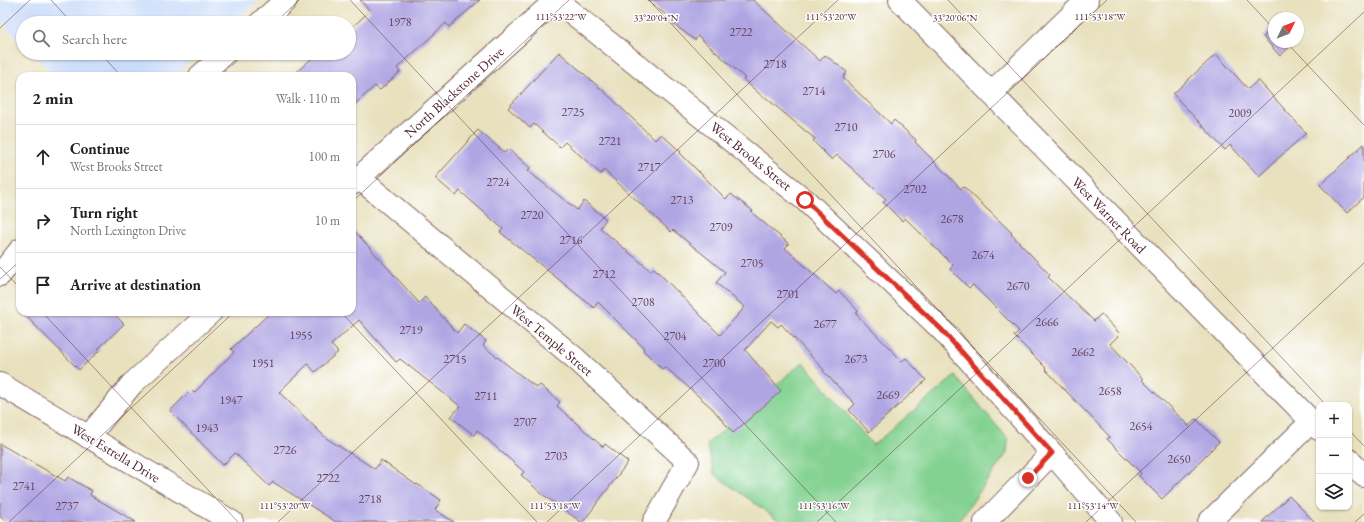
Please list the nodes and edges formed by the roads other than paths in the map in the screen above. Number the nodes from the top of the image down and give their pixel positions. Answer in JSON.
{"nodes":[{"id":1,"x":286,"y":0,"type":"edge"},
{"id":2,"x":556,"y":0,"type":"edge"},
{"id":3,"x":900,"y":0,"type":"edge"},
{"id":4,"x":1087,"y":0,"type":"edge"},
{"id":5,"x":268,"y":16,"type":"edge"},
{"id":6,"x":218,"y":60,"type":"edge"},
{"id":7,"x":205,"y":72,"type":"edge"},
{"id":8,"x":991,"y":93,"type":"junction"},
{"id":9,"x":356,"y":180,"type":"edge"},
{"id":10,"x":356,"y":182,"type":"edge"},
{"id":11,"x":16,"y":255,"type":"edge"},
{"id":12,"x":0,"y":275,"type":"edge"},
{"id":13,"x":207,"y":316,"type":"edge"},
{"id":14,"x":0,"y":384,"type":"edge"},
{"id":15,"x":1315,"y":425,"type":"edge"},
{"id":16,"x":88,"y":437,"type":"junction"},
{"id":17,"x":1052,"y":453,"type":"junction"},
{"id":18,"x":1352,"y":463,"type":"edge"},
{"id":19,"x":1364,"y":476,"type":"edge"},
{"id":20,"x":232,"y":522,"type":"edge"},
{"id":21,"x":654,"y":522,"type":"edge"},
{"id":22,"x":985,"y":522,"type":"edge"},
{"id":23,"x":1111,"y":522,"type":"edge"},
{"id":24,"x":1209,"y":522,"type":"edge"}],
"edges":[{"from":1,"to":5,"type":"street"},
{"from":2,"to":9,"type":"street","name":"North Blackstone Drive"},
{"from":2,"to":17,"type":"street","name":"West Brooks Street"},
{"from":3,"to":8,"type":"street","name":"West Warner Road"},
{"from":4,"to":8,"type":"street"},
{"from":6,"to":7,"type":"street"},
{"from":8,"to":15,"type":"street","name":"West Warner Road"},
{"from":10,"to":21,"type":"street","name":"West Temple Street"},
{"from":11,"to":12,"type":"street"},
{"from":13,"to":16,"type":"street"},
{"from":14,"to":16,"type":"street","name":"West Estrella Drive"},
{"from":15,"to":24,"type":"street"},
{"from":16,"to":20,"type":"street","name":"West Estrella Drive"},
{"from":17,"to":22,"type":"street"},
{"from":17,"to":23,"type":"street","name":"West Brooks Street"},
{"from":18,"to":19,"type":"street"}]}
